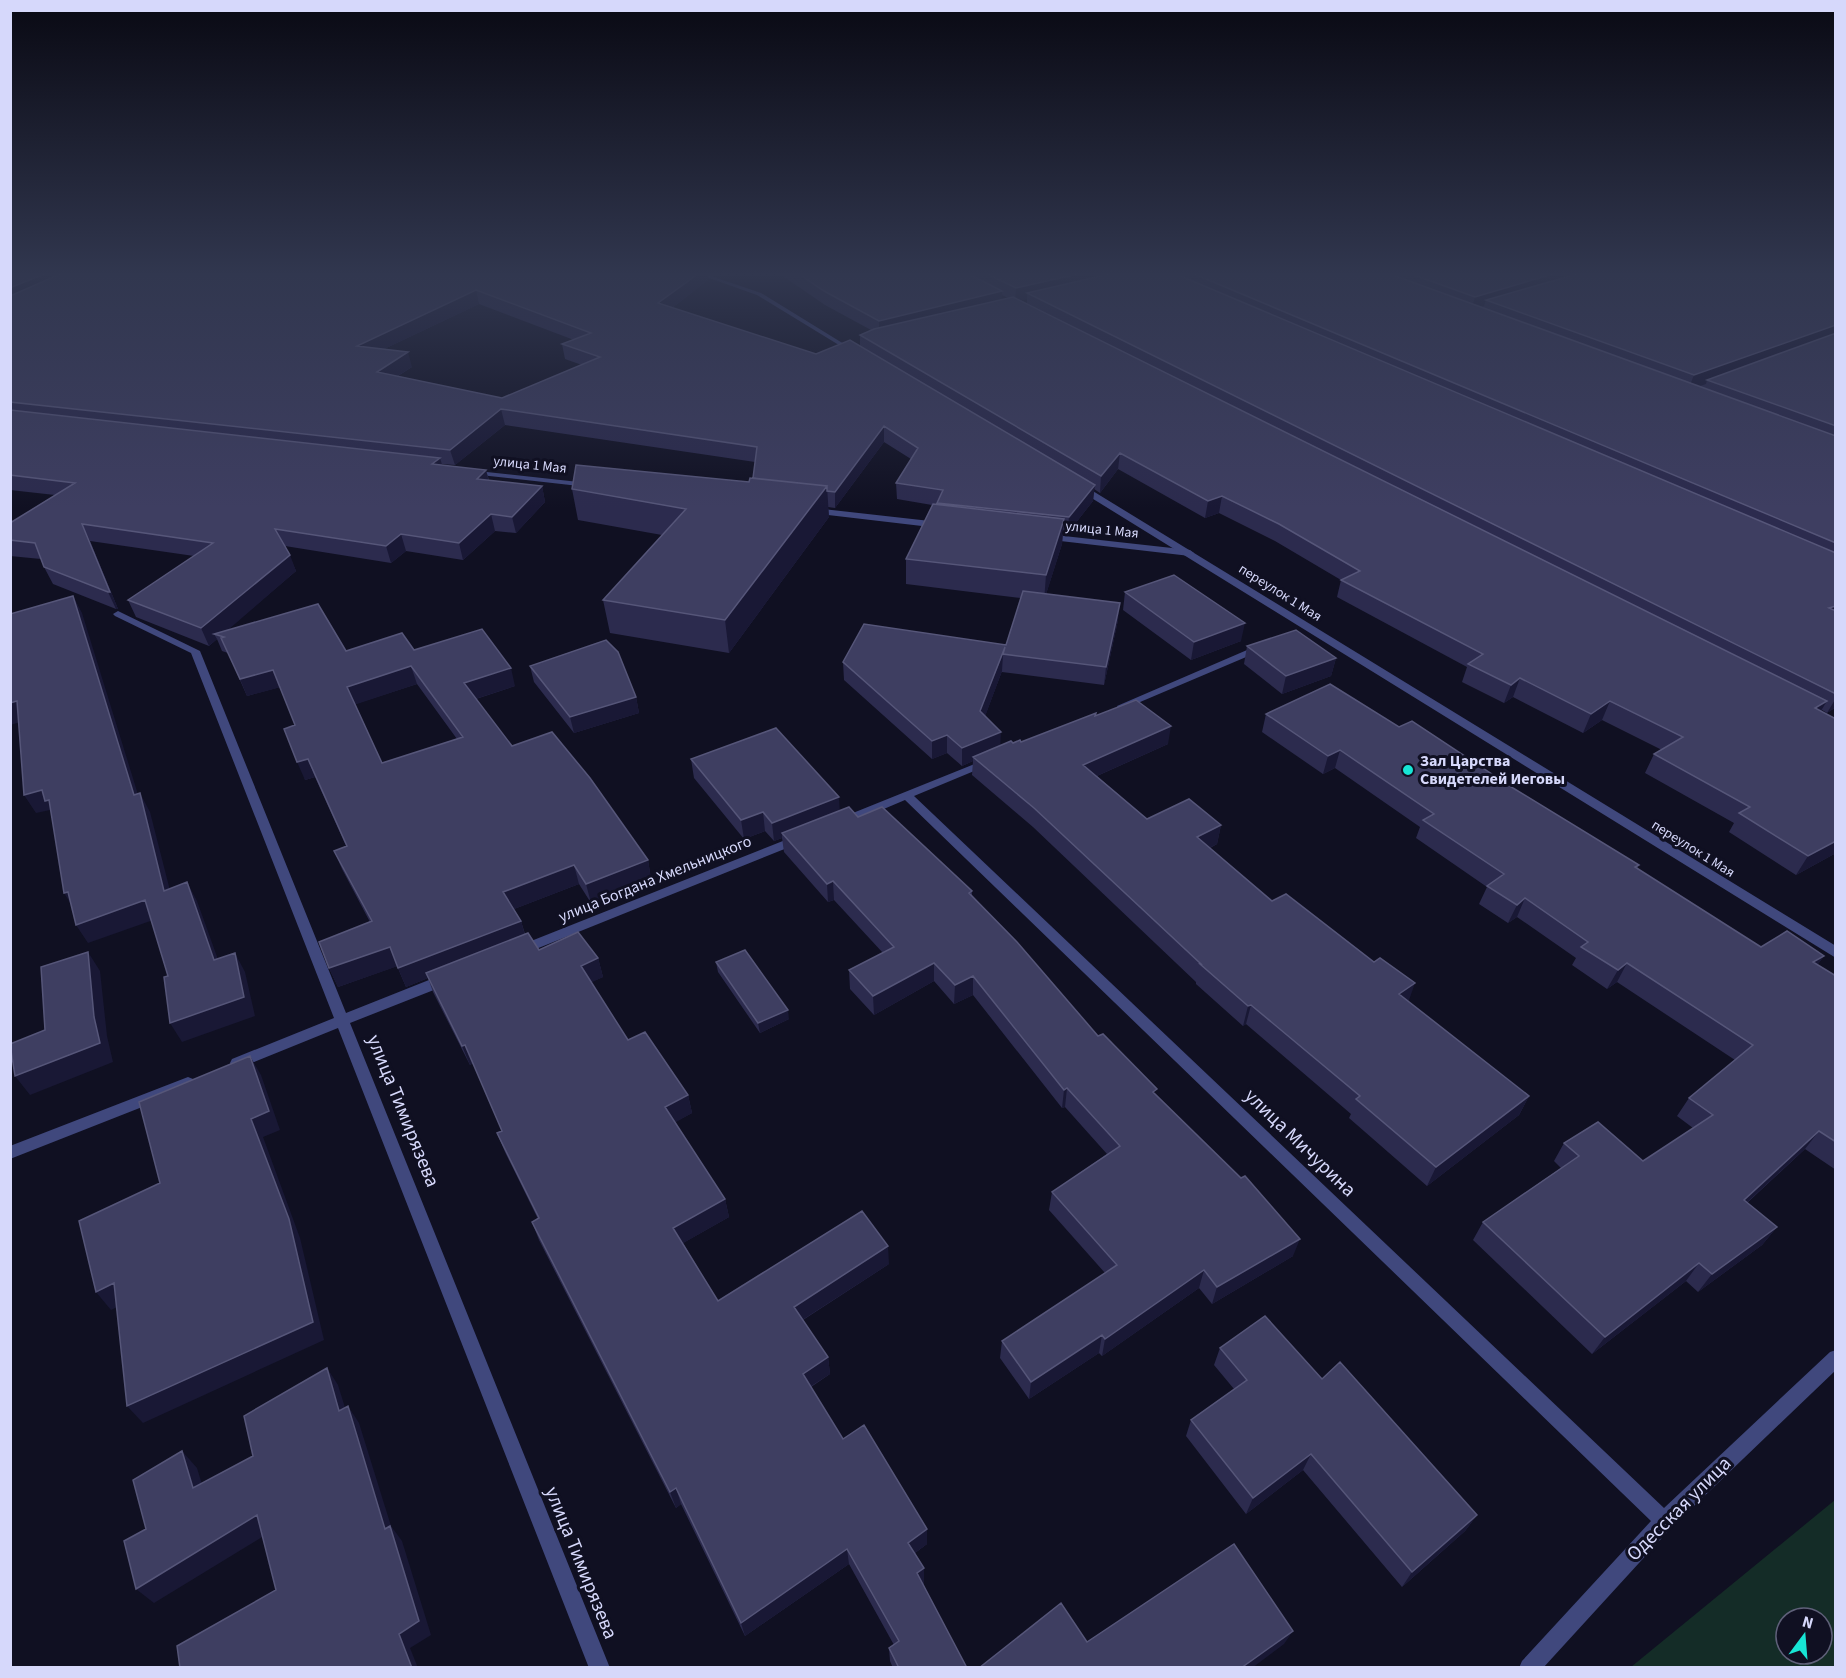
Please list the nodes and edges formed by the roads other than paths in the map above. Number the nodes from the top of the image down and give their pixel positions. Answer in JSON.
{"nodes":[{"id":1,"x":856,"y":352,"type":"edge"},
{"id":2,"x":865,"y":358,"type":"edge"},
{"id":3,"x":462,"y":471,"type":"edge"},
{"id":4,"x":1068,"y":480,"type":"edge"},
{"id":5,"x":603,"y":487,"type":"edge"},
{"id":6,"x":805,"y":510,"type":"edge"},
{"id":7,"x":946,"y":526,"type":"edge"},
{"id":8,"x":1039,"y":536,"type":"edge"},
{"id":9,"x":1190,"y":553,"type":"junction"},
{"id":10,"x":118,"y":614,"type":"dead end"},
{"id":11,"x":1276,"y":641,"type":"edge"},
{"id":12,"x":1113,"y":709,"type":"edge"},
{"id":13,"x":1004,"y":755,"type":"edge"},
{"id":14,"x":907,"y":796,"type":"junction"},
{"id":15,"x":829,"y":827,"type":"edge"},
{"id":16,"x":807,"y":836,"type":"edge"},
{"id":17,"x":1836,"y":953,"type":"edge"},
{"id":18,"x":509,"y":954,"type":"edge"},
{"id":19,"x":454,"y":976,"type":"edge"},
{"id":20,"x":344,"y":1020,"type":"junction"},
{"id":21,"x":222,"y":1069,"type":"edge"},
{"id":22,"x":200,"y":1078,"type":"edge"},
{"id":23,"x":10,"y":1153,"type":"edge"},
{"id":24,"x":1836,"y":1358,"type":"edge"},
{"id":25,"x":1664,"y":1521,"type":"junction"},
{"id":26,"x":600,"y":1668,"type":"edge"},
{"id":27,"x":1529,"y":1668,"type":"edge"}],
"edges":[{"from":1,"to":2,"type":"street"},
{"from":3,"to":5,"type":"street","name":"улица 1 Мая"},
{"from":4,"to":9,"type":"street","name":"переулок 1 Мая"},
{"from":6,"to":7,"type":"street"},
{"from":8,"to":9,"type":"street","name":"улица 1 Мая"},
{"from":9,"to":17,"type":"street","name":"переулок 1 Мая"},
{"from":10,"to":20,"type":"street","name":"улица Тимирязева"},
{"from":11,"to":12,"type":"street"},
{"from":13,"to":14,"type":"street"},
{"from":14,"to":15,"type":"street"},
{"from":14,"to":25,"type":"street","name":"улица Мичурина"},
{"from":16,"to":18,"type":"street","name":"улица Богдана Хмельницкого"},
{"from":19,"to":20,"type":"street"},
{"from":20,"to":21,"type":"street"},
{"from":20,"to":26,"type":"street","name":"улица Тимирязева"},
{"from":22,"to":23,"type":"street"},
{"from":24,"to":25,"type":"street","name":"Одесская улица"},
{"from":25,"to":27,"type":"street","name":"Одесская улица"}]}
